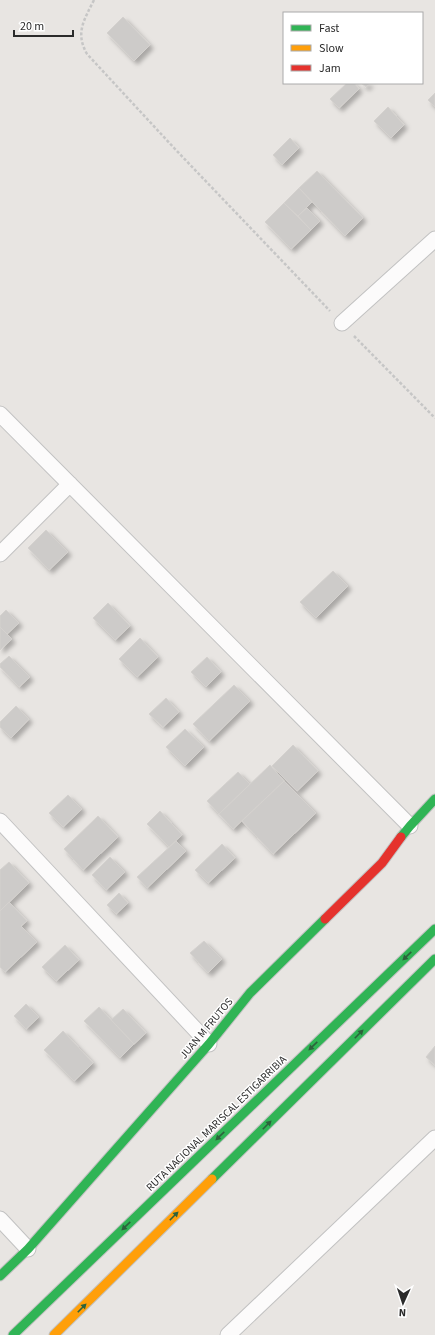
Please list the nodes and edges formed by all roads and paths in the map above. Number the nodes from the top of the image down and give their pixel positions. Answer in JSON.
{"nodes":[{"id":1,"x":94,"y":0,"type":"edge"},
{"id":2,"x":435,"y":239,"type":"edge"},
{"id":3,"x":342,"y":323,"type":"junction"},
{"id":4,"x":0,"y":414,"type":"edge"},
{"id":5,"x":435,"y":418,"type":"edge"},
{"id":6,"x":70,"y":484,"type":"junction"},
{"id":7,"x":0,"y":554,"type":"edge"},
{"id":8,"x":435,"y":799,"type":"edge"},
{"id":9,"x":0,"y":821,"type":"edge"},
{"id":10,"x":410,"y":826,"type":"junction"},
{"id":11,"x":435,"y":929,"type":"edge"},
{"id":12,"x":435,"y":959,"type":"edge"},
{"id":13,"x":209,"y":1044,"type":"junction"},
{"id":14,"x":435,"y":1138,"type":"edge"},
{"id":15,"x":0,"y":1220,"type":"edge"},
{"id":16,"x":28,"y":1248,"type":"junction"},
{"id":17,"x":0,"y":1276,"type":"edge"},
{"id":18,"x":13,"y":1335,"type":"edge"},
{"id":19,"x":54,"y":1335,"type":"edge"},
{"id":20,"x":228,"y":1335,"type":"edge"}],
"edges":[{"from":1,"to":3,"type":"path"},
{"from":2,"to":3,"type":"street"},
{"from":3,"to":5,"type":"path"},
{"from":4,"to":6,"type":"street"},
{"from":6,"to":7,"type":"street"},
{"from":6,"to":10,"type":"street"},
{"from":8,"to":10,"type":"main road","name":"JUAN M FRUTOS"},
{"from":9,"to":13,"type":"street"},
{"from":10,"to":13,"type":"main road","name":"JUAN M FRUTOS"},
{"from":11,"to":18,"type":"main road","name":"RUTA NACIONAL MARISCAL ESTIGARRIBIA","one_way":true},
{"from":19,"to":12,"type":"main road","one_way":true},
{"from":13,"to":16,"type":"main road","name":"JUAN M FRUTOS"},
{"from":14,"to":20,"type":"street"},
{"from":15,"to":16,"type":"street"},
{"from":16,"to":17,"type":"main road","name":"JUAN M FRUTOS"}]}
